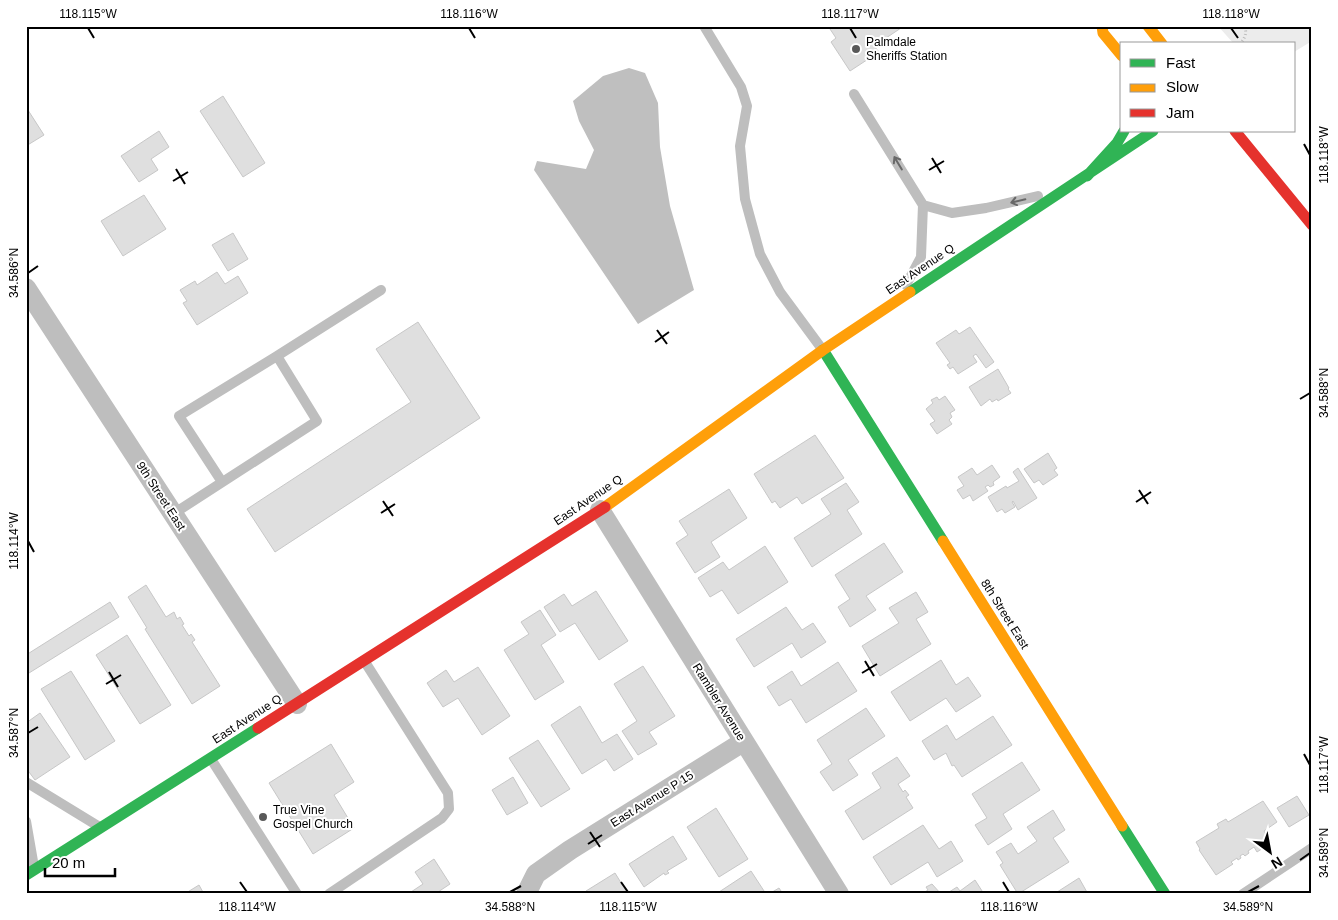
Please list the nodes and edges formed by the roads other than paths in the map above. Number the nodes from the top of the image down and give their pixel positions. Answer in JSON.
{"nodes":[{"id":1,"x":704,"y":26,"type":"edge"},
{"id":2,"x":1102,"y":26,"type":"edge"},
{"id":3,"x":1148,"y":26,"type":"edge"},
{"id":4,"x":1160,"y":42,"type":"edge"},
{"id":5,"x":1120,"y":54,"type":"edge"},
{"id":6,"x":854,"y":94,"type":"dead end"},
{"id":7,"x":1123,"y":132,"type":"edge"},
{"id":8,"x":1152,"y":132,"type":"edge"},
{"id":9,"x":1236,"y":132,"type":"edge"},
{"id":10,"x":1087,"y":176,"type":"junction"},
{"id":11,"x":1066,"y":190,"type":"junction"},
{"id":12,"x":923,"y":205,"type":"junction"},
{"id":13,"x":1312,"y":225,"type":"edge"},
{"id":14,"x":26,"y":288,"type":"edge"},
{"id":15,"x":381,"y":290,"type":"dead end"},
{"id":16,"x":893,"y":304,"type":"junction"},
{"id":17,"x":823,"y":350,"type":"junction"},
{"id":18,"x":277,"y":356,"type":"junction"},
{"id":19,"x":222,"y":482,"type":"junction"},
{"id":20,"x":600,"y":510,"type":"junction"},
{"id":21,"x":173,"y":514,"type":"junction"},
{"id":22,"x":364,"y":660,"type":"junction"},
{"id":23,"x":297,"y":704,"type":"junction"},
{"id":24,"x":744,"y":742,"type":"junction"},
{"id":25,"x":211,"y":759,"type":"junction"},
{"id":26,"x":26,"y":782,"type":"edge"},
{"id":27,"x":26,"y":821,"type":"edge"},
{"id":28,"x":101,"y":828,"type":"junction"},
{"id":29,"x":1312,"y":848,"type":"edge"},
{"id":30,"x":31,"y":872,"type":"edge"},
{"id":31,"x":297,"y":894,"type":"edge"},
{"id":32,"x":329,"y":894,"type":"edge"},
{"id":33,"x":526,"y":894,"type":"edge"},
{"id":34,"x":839,"y":894,"type":"edge"},
{"id":35,"x":1165,"y":894,"type":"edge"},
{"id":36,"x":1243,"y":894,"type":"edge"}],
"edges":[{"from":1,"to":17,"type":"lane"},
{"from":2,"to":5,"type":"main road"},
{"from":3,"to":4,"type":"main road"},
{"from":12,"to":6,"type":"lane","one_way":true},
{"from":7,"to":10,"type":"main road"},
{"from":8,"to":10,"type":"main road","name":"East Avenue Q"},
{"from":9,"to":13,"type":"main road"},
{"from":10,"to":11,"type":"main road","name":"East Avenue Q"},
{"from":11,"to":12,"type":"lane","one_way":true},
{"from":11,"to":16,"type":"main road","name":"East Avenue Q"},
{"from":12,"to":16,"type":"lane"},
{"from":14,"to":21,"type":"street","name":"9th Street East"},
{"from":15,"to":18,"type":"lane"},
{"from":16,"to":17,"type":"main road","name":"East Avenue Q"},
{"from":17,"to":20,"type":"main road","name":"East Avenue Q"},
{"from":17,"to":35,"type":"main road","name":"8th Street East"},
{"from":18,"to":19,"type":"lane"},
{"from":18,"to":19,"type":"lane"},
{"from":19,"to":21,"type":"lane"},
{"from":20,"to":22,"type":"main road","name":"East Avenue Q"},
{"from":20,"to":24,"type":"street","name":"Rambler Avenue"},
{"from":21,"to":23,"type":"street","name":"9th Street East"},
{"from":22,"to":23,"type":"main road","name":"East Avenue Q"},
{"from":22,"to":32,"type":"lane"},
{"from":23,"to":25,"type":"main road","name":"East Avenue Q"},
{"from":24,"to":33,"type":"street","name":"East Avenue P 15"},
{"from":24,"to":34,"type":"street","name":"Rambler Avenue"},
{"from":25,"to":28,"type":"main road","name":"East Avenue Q"},
{"from":25,"to":31,"type":"lane"},
{"from":26,"to":28,"type":"lane"},
{"from":27,"to":30,"type":"lane"},
{"from":28,"to":30,"type":"main road","name":"East Avenue Q"},
{"from":29,"to":36,"type":"lane"}]}
